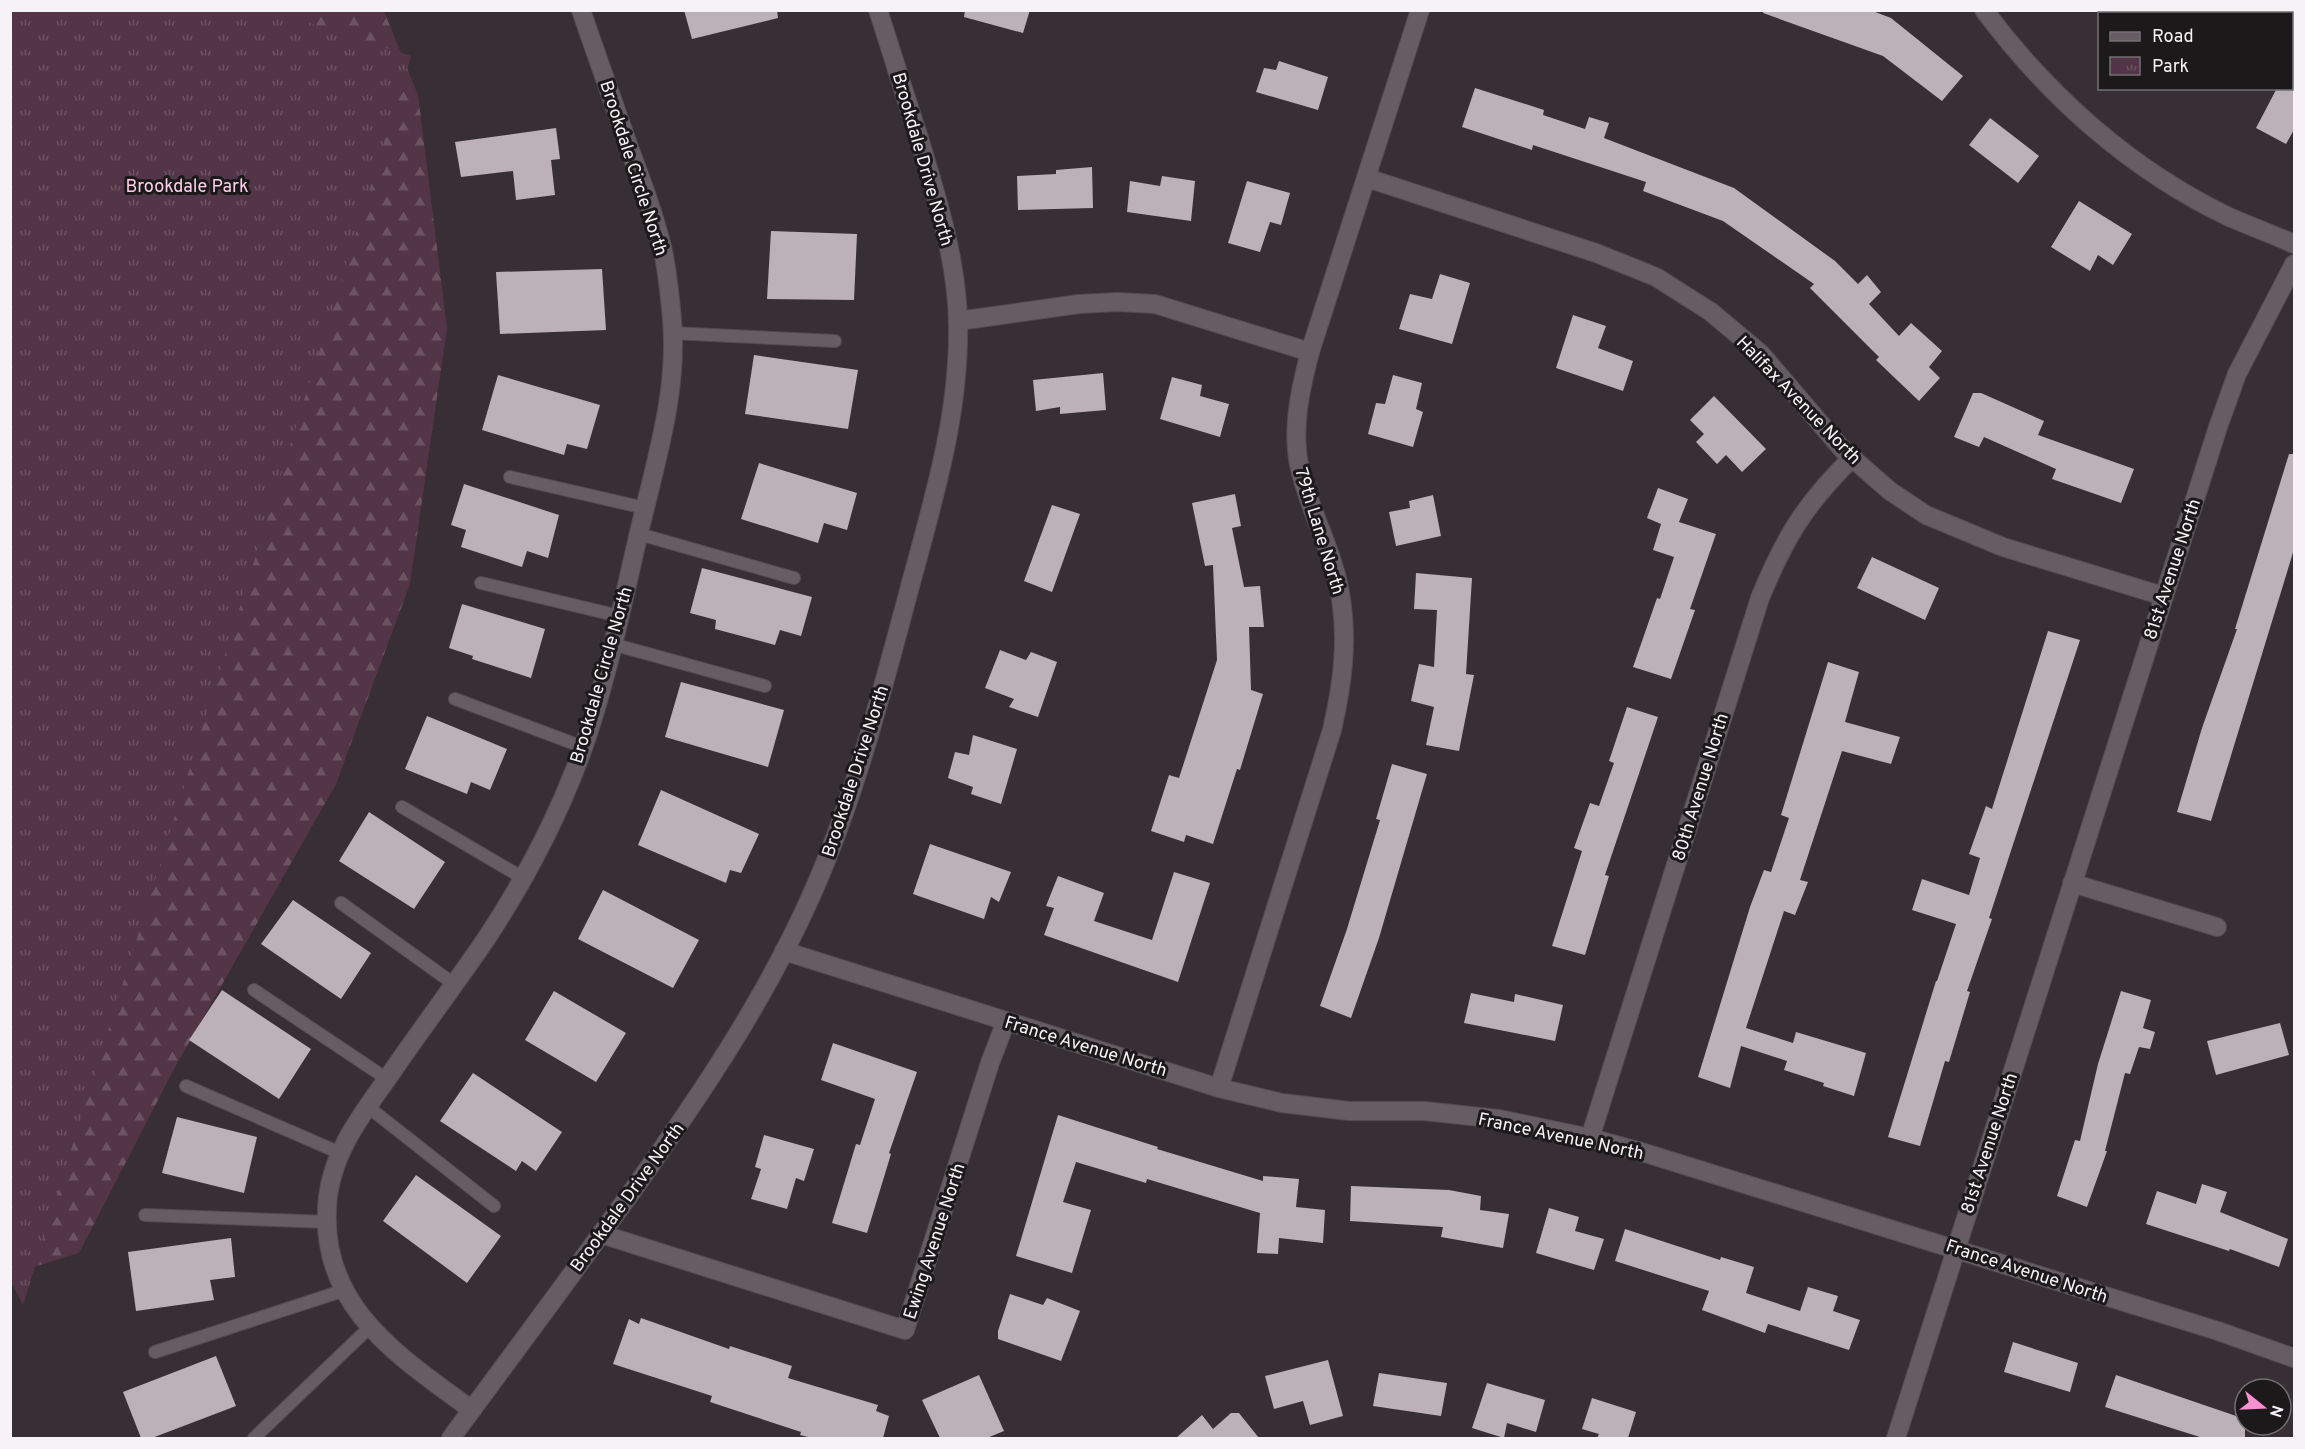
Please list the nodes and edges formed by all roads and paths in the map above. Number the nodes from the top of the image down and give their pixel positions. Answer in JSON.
{"nodes":[{"id":1,"x":581,"y":10,"type":"edge"},
{"id":2,"x":878,"y":10,"type":"edge"},
{"id":3,"x":1419,"y":10,"type":"edge"},
{"id":4,"x":1990,"y":13,"type":"edge"},
{"id":5,"x":1367,"y":178,"type":"junction"},
{"id":6,"x":2295,"y":244,"type":"edge"},
{"id":7,"x":2295,"y":264,"type":"edge"},
{"id":8,"x":958,"y":321,"type":"junction"},
{"id":9,"x":672,"y":333,"type":"junction"},
{"id":10,"x":836,"y":341,"type":"dead end"},
{"id":11,"x":1310,"y":352,"type":"junction"},
{"id":12,"x":1853,"y":458,"type":"junction"},
{"id":13,"x":510,"y":477,"type":"dead end"},
{"id":14,"x":645,"y":508,"type":"junction"},
{"id":15,"x":639,"y":534,"type":"junction"},
{"id":16,"x":794,"y":578,"type":"dead end"},
{"id":17,"x":481,"y":583,"type":"dead end"},
{"id":18,"x":2163,"y":596,"type":"junction"},
{"id":19,"x":619,"y":616,"type":"junction"},
{"id":20,"x":612,"y":644,"type":"junction"},
{"id":21,"x":765,"y":686,"type":"dead end"},
{"id":22,"x":455,"y":699,"type":"dead end"},
{"id":23,"x":583,"y":747,"type":"junction"},
{"id":24,"x":402,"y":807,"type":"dead end"},
{"id":25,"x":523,"y":878,"type":"junction"},
{"id":26,"x":2072,"y":883,"type":"junction"},
{"id":27,"x":341,"y":903,"type":"dead end"},
{"id":28,"x":2217,"y":927,"type":"dead end"},
{"id":29,"x":784,"y":951,"type":"junction"},
{"id":30,"x":454,"y":984,"type":"junction"},
{"id":31,"x":254,"y":990,"type":"dead end"},
{"id":32,"x":1006,"y":1021,"type":"junction"},
{"id":33,"x":387,"y":1079,"type":"junction"},
{"id":34,"x":186,"y":1086,"type":"dead end"},
{"id":35,"x":1219,"y":1088,"type":"junction"},
{"id":36,"x":367,"y":1106,"type":"junction"},
{"id":37,"x":1590,"y":1138,"type":"junction"},
{"id":38,"x":340,"y":1153,"type":"junction"},
{"id":39,"x":494,"y":1206,"type":"dead end"},
{"id":40,"x":145,"y":1215,"type":"dead end"},
{"id":41,"x":328,"y":1222,"type":"junction"},
{"id":42,"x":601,"y":1234,"type":"junction"},
{"id":43,"x":1956,"y":1249,"type":"junction"},
{"id":44,"x":345,"y":1290,"type":"junction"},
{"id":45,"x":369,"y":1327,"type":"junction"},
{"id":46,"x":154,"y":1352,"type":"dead end"},
{"id":47,"x":2295,"y":1358,"type":"edge"},
{"id":48,"x":472,"y":1410,"type":"junction"},
{"id":49,"x":254,"y":1438,"type":"edge"},
{"id":50,"x":451,"y":1438,"type":"edge"},
{"id":51,"x":1896,"y":1438,"type":"edge"}],
"edges":[{"from":1,"to":9,"type":"street","name":"Brookdale Circle North"},
{"from":2,"to":8,"type":"street","name":"Brookdale Drive North"},
{"from":3,"to":5,"type":"street","name":"79th Lane North"},
{"from":4,"to":6,"type":"street"},
{"from":5,"to":11,"type":"street","name":"79th Lane North"},
{"from":5,"to":12,"type":"street","name":"Halifax Avenue North"},
{"from":7,"to":18,"type":"street","name":"81st Avenue North"},
{"from":8,"to":11,"type":"street"},
{"from":8,"to":29,"type":"street","name":"Brookdale Drive North"},
{"from":9,"to":10,"type":"lane"},
{"from":9,"to":14,"type":"street","name":"Brookdale Circle North"},
{"from":11,"to":35,"type":"street","name":"79th Lane North"},
{"from":12,"to":18,"type":"street","name":"Halifax Avenue North"},
{"from":12,"to":37,"type":"street","name":"80th Avenue North"},
{"from":13,"to":14,"type":"lane"},
{"from":14,"to":15,"type":"street","name":"Brookdale Circle North"},
{"from":15,"to":16,"type":"lane"},
{"from":15,"to":19,"type":"street","name":"Brookdale Circle North"},
{"from":17,"to":19,"type":"lane"},
{"from":18,"to":26,"type":"street","name":"81st Avenue North"},
{"from":19,"to":20,"type":"street","name":"Brookdale Circle North"},
{"from":20,"to":21,"type":"lane"},
{"from":20,"to":23,"type":"street","name":"Brookdale Circle North"},
{"from":22,"to":23,"type":"lane"},
{"from":23,"to":25,"type":"street","name":"Brookdale Circle North"},
{"from":24,"to":25,"type":"lane"},
{"from":25,"to":30,"type":"street","name":"Brookdale Circle North"},
{"from":26,"to":28,"type":"street"},
{"from":26,"to":43,"type":"street","name":"81st Avenue North"},
{"from":27,"to":30,"type":"lane"},
{"from":29,"to":32,"type":"street","name":"France Avenue North"},
{"from":29,"to":42,"type":"street","name":"Brookdale Drive North"},
{"from":30,"to":33,"type":"street","name":"Brookdale Circle North"},
{"from":31,"to":33,"type":"lane"},
{"from":32,"to":35,"type":"street","name":"France Avenue North"},
{"from":32,"to":42,"type":"street","name":"Ewing Avenue North"},
{"from":33,"to":36,"type":"street","name":"Brookdale Circle North"},
{"from":34,"to":38,"type":"lane"},
{"from":35,"to":37,"type":"street","name":"France Avenue North"},
{"from":36,"to":38,"type":"street","name":"Brookdale Circle North"},
{"from":36,"to":39,"type":"lane"},
{"from":37,"to":43,"type":"street","name":"France Avenue North"},
{"from":38,"to":41,"type":"street","name":"Brookdale Circle North"},
{"from":40,"to":41,"type":"lane"},
{"from":41,"to":44,"type":"street","name":"Brookdale Circle North"},
{"from":42,"to":48,"type":"street","name":"Brookdale Drive North"},
{"from":43,"to":47,"type":"street","name":"France Avenue North"},
{"from":43,"to":51,"type":"street","name":"81st Avenue North"},
{"from":44,"to":45,"type":"street","name":"Brookdale Circle North"},
{"from":44,"to":46,"type":"lane"},
{"from":45,"to":48,"type":"street","name":"Brookdale Circle North"},
{"from":45,"to":49,"type":"lane"},
{"from":48,"to":50,"type":"street","name":"Brookdale Drive North"}]}
